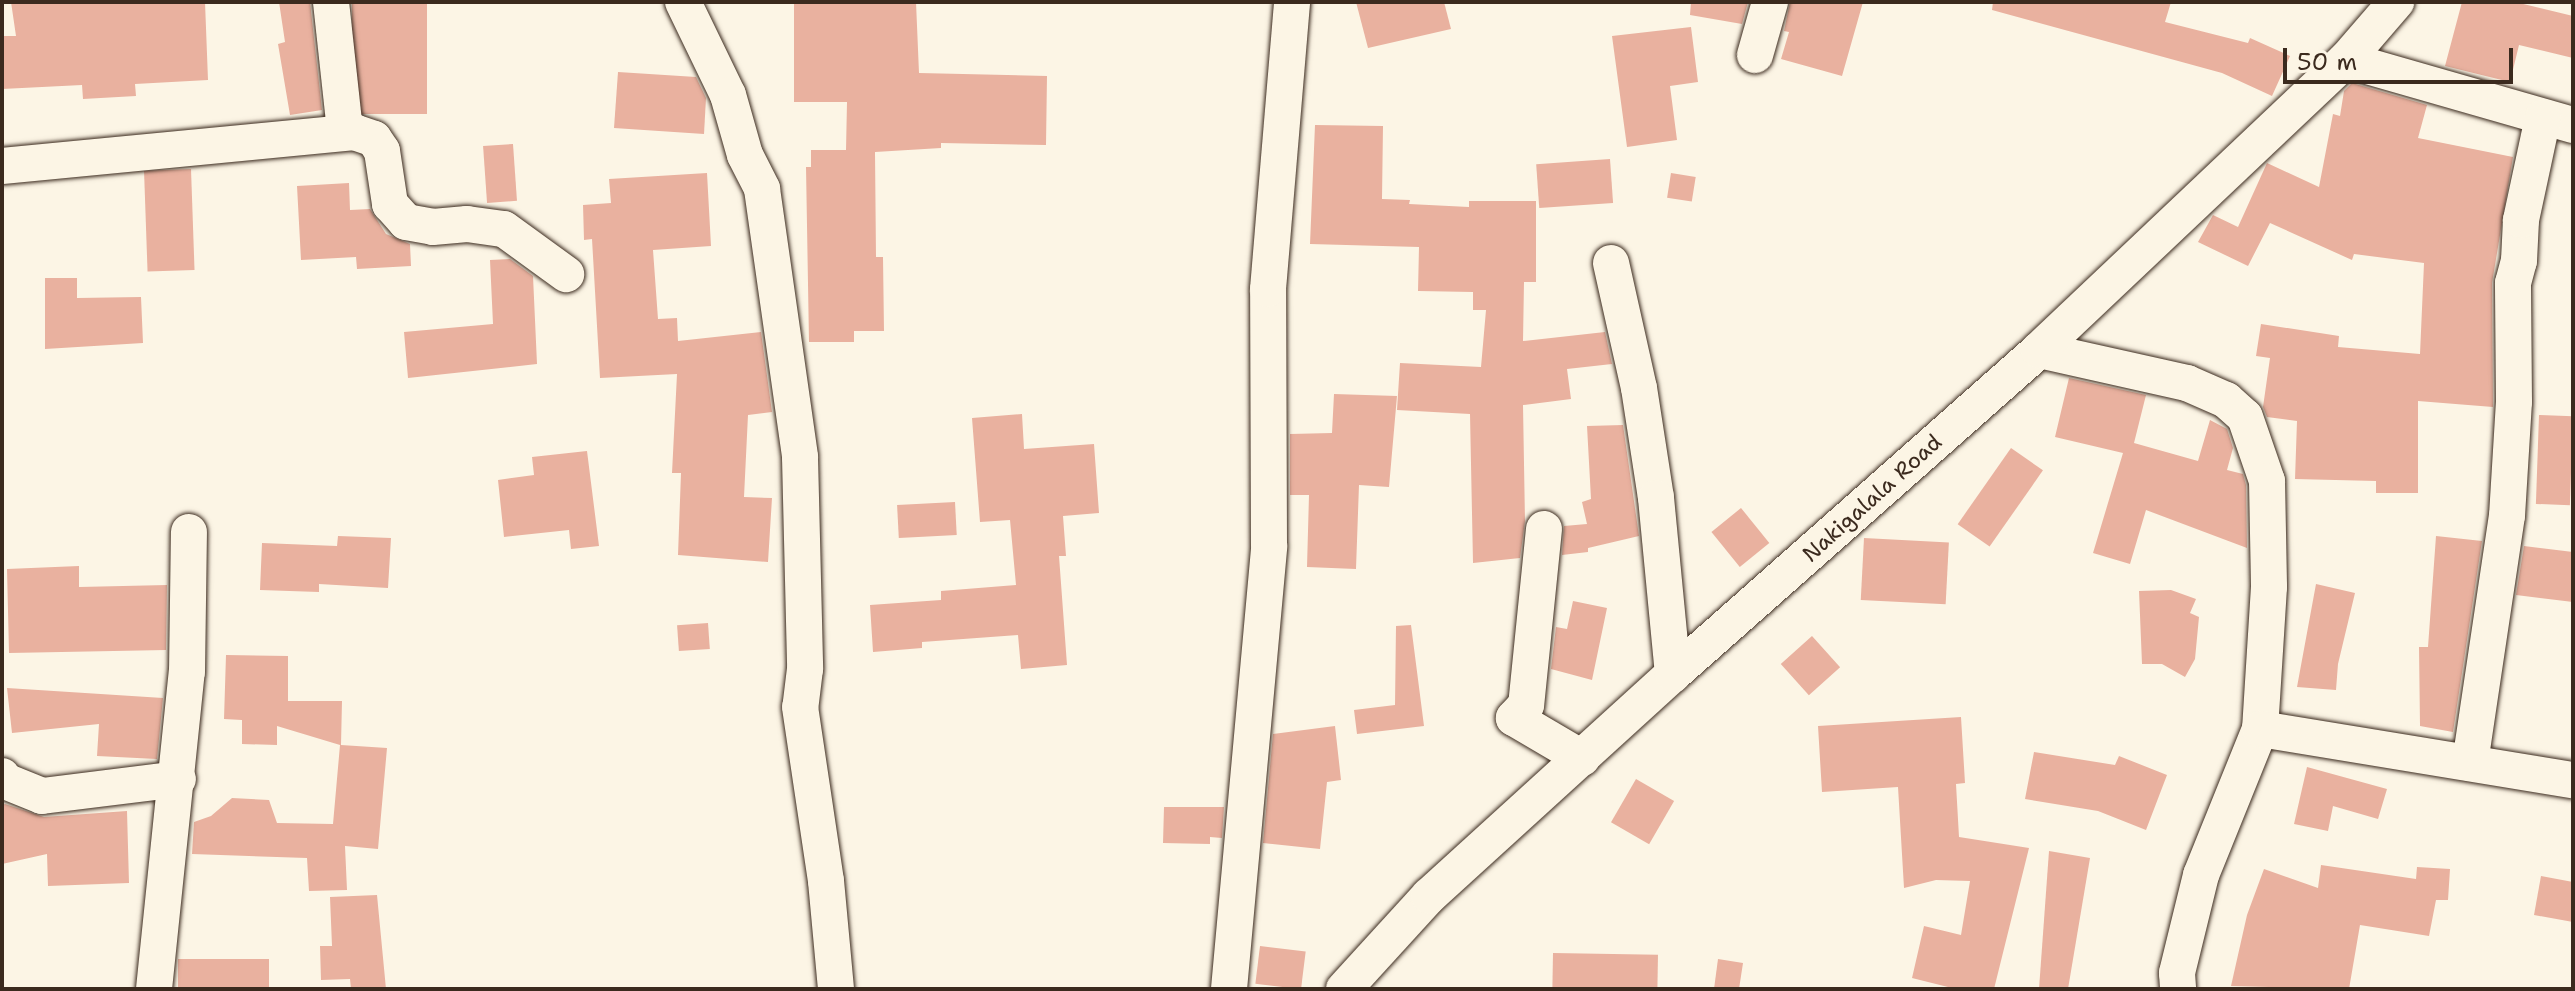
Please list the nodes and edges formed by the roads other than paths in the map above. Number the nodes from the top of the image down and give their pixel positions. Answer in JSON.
{"nodes":[{"id":1,"x":331,"y":2,"type":"edge"},
{"id":2,"x":683,"y":2,"type":"edge"},
{"id":3,"x":1292,"y":2,"type":"edge"},
{"id":4,"x":1770,"y":2,"type":"edge"},
{"id":5,"x":2396,"y":2,"type":"edge"},
{"id":6,"x":1755,"y":55,"type":"dead end"},
{"id":7,"x":2346,"y":60,"type":"junction"},
{"id":8,"x":2558,"y":121,"type":"edge"},
{"id":9,"x":345,"y":131,"type":"junction"},
{"id":10,"x":2,"y":166,"type":"edge"},
{"id":11,"x":1611,"y":263,"type":"dead end"},
{"id":12,"x":566,"y":274,"type":"dead end"},
{"id":13,"x":2039,"y":350,"type":"junction"},
{"id":14,"x":1544,"y":529,"type":"dead end"},
{"id":15,"x":189,"y":532,"type":"dead end"},
{"id":16,"x":1673,"y":674,"type":"junction"},
{"id":17,"x":2260,"y":729,"type":"junction"},
{"id":18,"x":1582,"y":758,"type":"junction"},
{"id":19,"x":2470,"y":763,"type":"junction"},
{"id":20,"x":2,"y":776,"type":"edge"},
{"id":21,"x":178,"y":779,"type":"junction"},
{"id":22,"x":2573,"y":780,"type":"edge"},
{"id":23,"x":154,"y":989,"type":"edge"},
{"id":24,"x":836,"y":989,"type":"edge"},
{"id":25,"x":1229,"y":989,"type":"edge"},
{"id":26,"x":1344,"y":989,"type":"edge"},
{"id":27,"x":2178,"y":989,"type":"edge"}],
"edges":[{"from":1,"to":9,"type":"street"},
{"from":2,"to":24,"type":"street"},
{"from":3,"to":25,"type":"street"},
{"from":4,"to":6,"type":"street"},
{"from":5,"to":7,"type":"street","name":"Nakigalala Road"},
{"from":7,"to":8,"type":"street"},
{"from":7,"to":13,"type":"street","name":"Nakigalala Road"},
{"from":8,"to":19,"type":"street"},
{"from":9,"to":10,"type":"street"},
{"from":9,"to":12,"type":"street"},
{"from":11,"to":16,"type":"street"},
{"from":13,"to":16,"type":"street","name":"Nakigalala Road"},
{"from":13,"to":17,"type":"street"},
{"from":14,"to":18,"type":"street"},
{"from":15,"to":21,"type":"street"},
{"from":16,"to":18,"type":"street","name":"Nakigalala Road"},
{"from":17,"to":19,"type":"street"},
{"from":17,"to":27,"type":"street"},
{"from":18,"to":26,"type":"street","name":"Nakigalala Road"},
{"from":19,"to":22,"type":"street"},
{"from":20,"to":21,"type":"street"},
{"from":21,"to":23,"type":"street"}]}
